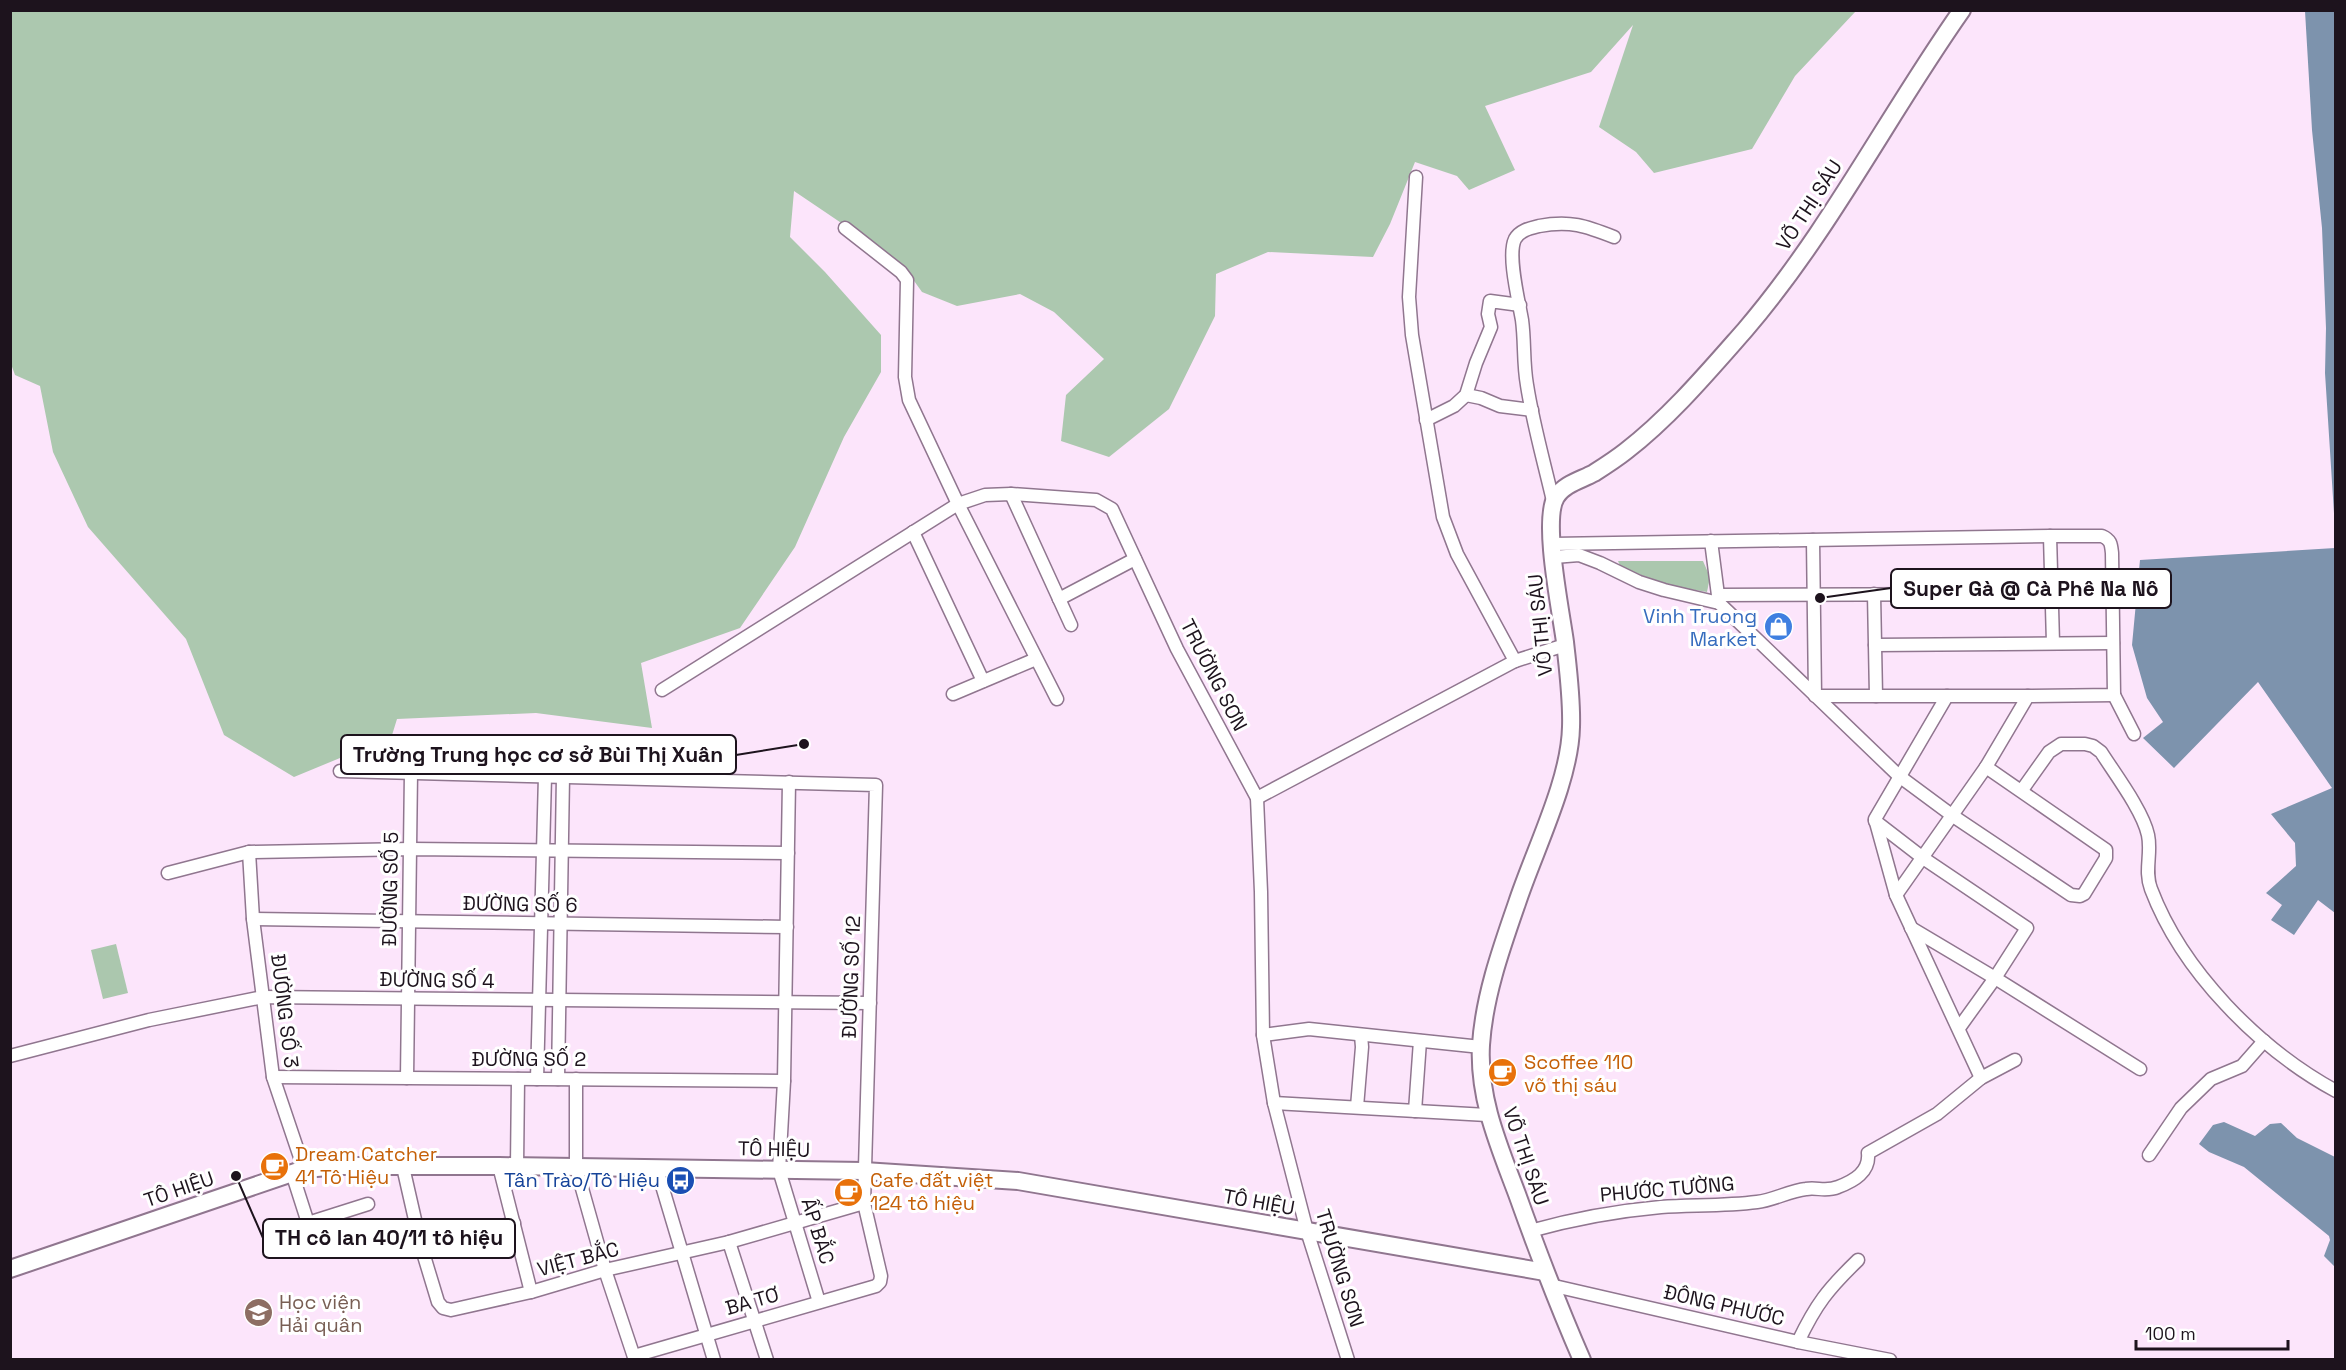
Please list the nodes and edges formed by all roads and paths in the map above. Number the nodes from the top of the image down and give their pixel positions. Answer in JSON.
{"nodes":[{"id":1,"x":1962,"y":10,"type":"edge"},
{"id":2,"x":1416,"y":177,"type":"dead end"},
{"id":3,"x":846,"y":228,"type":"dead end"},
{"id":4,"x":1614,"y":237,"type":"dead end"},
{"id":5,"x":1520,"y":305,"type":"junction"},
{"id":6,"x":1466,"y":395,"type":"junction"},
{"id":7,"x":1532,"y":410,"type":"junction"},
{"id":8,"x":1426,"y":420,"type":"junction"},
{"id":9,"x":1011,"y":494,"type":"junction"},
{"id":10,"x":1553,"y":501,"type":"junction"},
{"id":11,"x":958,"y":504,"type":"junction"},
{"id":12,"x":913,"y":532,"type":"junction"},
{"id":13,"x":2050,"y":536,"type":"junction"},
{"id":14,"x":1813,"y":540,"type":"junction"},
{"id":15,"x":1711,"y":541,"type":"junction"},
{"id":16,"x":1553,"y":550,"type":"junction"},
{"id":17,"x":1135,"y":560,"type":"junction"},
{"id":18,"x":1814,"y":594,"type":"junction"},
{"id":19,"x":1874,"y":594,"type":"junction"},
{"id":20,"x":2052,"y":594,"type":"junction"},
{"id":21,"x":1059,"y":599,"type":"junction"},
{"id":22,"x":1719,"y":599,"type":"junction"},
{"id":23,"x":1071,"y":625,"type":"dead end"},
{"id":24,"x":2113,"y":642,"type":"junction"},
{"id":25,"x":2054,"y":643,"type":"junction"},
{"id":26,"x":1565,"y":645,"type":"junction"},
{"id":27,"x":1875,"y":645,"type":"junction"},
{"id":28,"x":1036,"y":659,"type":"junction"},
{"id":29,"x":1515,"y":661,"type":"junction"},
{"id":30,"x":982,"y":681,"type":"junction"},
{"id":31,"x":662,"y":690,"type":"dead end"},
{"id":32,"x":953,"y":693,"type":"dead end"},
{"id":33,"x":2114,"y":695,"type":"junction"},
{"id":34,"x":1815,"y":696,"type":"junction"},
{"id":35,"x":1876,"y":696,"type":"junction"},
{"id":36,"x":1947,"y":696,"type":"junction"},
{"id":37,"x":2028,"y":696,"type":"junction"},
{"id":38,"x":1057,"y":699,"type":"dead end"},
{"id":39,"x":2134,"y":734,"type":"dead end"},
{"id":40,"x":1986,"y":767,"type":"junction"},
{"id":41,"x":340,"y":771,"type":"dead end"},
{"id":42,"x":411,"y":772,"type":"junction"},
{"id":43,"x":545,"y":776,"type":"junction"},
{"id":44,"x":563,"y":776,"type":"junction"},
{"id":45,"x":1899,"y":776,"type":"junction"},
{"id":46,"x":789,"y":782,"type":"junction"},
{"id":47,"x":2022,"y":790,"type":"junction"},
{"id":48,"x":1257,"y":798,"type":"junction"},
{"id":49,"x":1953,"y":816,"type":"junction"},
{"id":50,"x":1875,"y":821,"type":"junction"},
{"id":51,"x":410,"y":849,"type":"junction"},
{"id":52,"x":543,"y":850,"type":"junction"},
{"id":53,"x":562,"y":850,"type":"junction"},
{"id":54,"x":249,"y":852,"type":"junction"},
{"id":55,"x":788,"y":853,"type":"junction"},
{"id":56,"x":1923,"y":858,"type":"junction"},
{"id":57,"x":168,"y":873,"type":"dead end"},
{"id":58,"x":1896,"y":896,"type":"junction"},
{"id":59,"x":253,"y":919,"type":"junction"},
{"id":60,"x":409,"y":922,"type":"junction"},
{"id":61,"x":541,"y":924,"type":"junction"},
{"id":62,"x":560,"y":924,"type":"junction"},
{"id":63,"x":787,"y":927,"type":"junction"},
{"id":64,"x":1910,"y":927,"type":"junction"},
{"id":65,"x":1995,"y":978,"type":"junction"},
{"id":66,"x":263,"y":997,"type":"junction"},
{"id":67,"x":408,"y":999,"type":"junction"},
{"id":68,"x":539,"y":1001,"type":"junction"},
{"id":69,"x":559,"y":1001,"type":"junction"},
{"id":70,"x":785,"y":1002,"type":"junction"},
{"id":71,"x":870,"y":1003,"type":"junction"},
{"id":72,"x":1959,"y":1028,"type":"junction"},
{"id":73,"x":1263,"y":1035,"type":"junction"},
{"id":74,"x":1361,"y":1035,"type":"junction"},
{"id":75,"x":1420,"y":1041,"type":"junction"},
{"id":76,"x":2264,"y":1041,"type":"junction"},
{"id":77,"x":1480,"y":1047,"type":"junction"},
{"id":78,"x":10,"y":1056,"type":"edge"},
{"id":79,"x":2015,"y":1060,"type":"dead end"},
{"id":80,"x":2140,"y":1069,"type":"dead end"},
{"id":81,"x":273,"y":1077,"type":"junction"},
{"id":82,"x":407,"y":1078,"type":"junction"},
{"id":83,"x":1981,"y":1078,"type":"junction"},
{"id":84,"x":518,"y":1079,"type":"junction"},
{"id":85,"x":537,"y":1079,"type":"junction"},
{"id":86,"x":558,"y":1079,"type":"junction"},
{"id":87,"x":576,"y":1079,"type":"junction"},
{"id":88,"x":784,"y":1081,"type":"junction"},
{"id":89,"x":2336,"y":1091,"type":"edge"},
{"id":90,"x":1274,"y":1103,"type":"junction"},
{"id":91,"x":1357,"y":1107,"type":"junction"},
{"id":92,"x":1414,"y":1111,"type":"junction"},
{"id":93,"x":1487,"y":1115,"type":"junction"},
{"id":94,"x":2150,"y":1155,"type":"dead end"},
{"id":95,"x":499,"y":1166,"type":"junction"},
{"id":96,"x":518,"y":1166,"type":"junction"},
{"id":97,"x":403,"y":1167,"type":"junction"},
{"id":98,"x":576,"y":1167,"type":"junction"},
{"id":99,"x":657,"y":1169,"type":"junction"},
{"id":100,"x":779,"y":1170,"type":"junction"},
{"id":101,"x":298,"y":1171,"type":"junction"},
{"id":102,"x":864,"y":1171,"type":"junction"},
{"id":103,"x":864,"y":1203,"type":"junction"},
{"id":104,"x":368,"y":1204,"type":"dead end"},
{"id":105,"x":514,"y":1223,"type":"junction"},
{"id":106,"x":795,"y":1224,"type":"junction"},
{"id":107,"x":1307,"y":1231,"type":"junction"},
{"id":108,"x":1530,"y":1231,"type":"junction"},
{"id":109,"x":729,"y":1242,"type":"junction"},
{"id":110,"x":421,"y":1246,"type":"junction"},
{"id":111,"x":682,"y":1253,"type":"junction"},
{"id":112,"x":1858,"y":1260,"type":"dead end"},
{"id":113,"x":10,"y":1269,"type":"edge"},
{"id":114,"x":605,"y":1270,"type":"junction"},
{"id":115,"x":1548,"y":1279,"type":"junction"},
{"id":116,"x":880,"y":1282,"type":"joint"},
{"id":117,"x":531,"y":1292,"type":"junction"},
{"id":118,"x":819,"y":1302,"type":"junction"},
{"id":119,"x":754,"y":1321,"type":"junction"},
{"id":120,"x":707,"y":1335,"type":"junction"},
{"id":121,"x":1798,"y":1342,"type":"junction"},
{"id":122,"x":635,"y":1358,"type":"edge"},
{"id":123,"x":714,"y":1359,"type":"edge"},
{"id":124,"x":767,"y":1359,"type":"edge"},
{"id":125,"x":1348,"y":1359,"type":"edge"},
{"id":126,"x":1582,"y":1359,"type":"edge"},
{"id":127,"x":1890,"y":1359,"type":"edge"}],
"edges":[{"from":1,"to":10,"type":"street","name":"VÕ THỊ SÁU"},
{"from":2,"to":8,"type":"street"},
{"from":3,"to":11,"type":"street"},
{"from":4,"to":5,"type":"street"},
{"from":5,"to":6,"type":"street"},
{"from":5,"to":7,"type":"street"},
{"from":6,"to":7,"type":"street"},
{"from":6,"to":8,"type":"street"},
{"from":7,"to":10,"type":"street"},
{"from":8,"to":29,"type":"street"},
{"from":9,"to":11,"type":"street","name":"TRƯỜNG SƠN"},
{"from":9,"to":17,"type":"street","name":"TRƯỜNG SƠN"},
{"from":9,"to":21,"type":"street"},
{"from":10,"to":16,"type":"street","name":"VÕ THỊ SÁU"},
{"from":11,"to":12,"type":"street","name":"TRƯỜNG SƠN"},
{"from":11,"to":28,"type":"street"},
{"from":12,"to":30,"type":"street"},
{"from":12,"to":31,"type":"street","name":"TRƯỜNG SƠN"},
{"from":13,"to":14,"type":"street"},
{"from":13,"to":20,"type":"street"},
{"from":13,"to":24,"type":"street"},
{"from":14,"to":15,"type":"street"},
{"from":14,"to":18,"type":"street"},
{"from":15,"to":16,"type":"street"},
{"from":15,"to":22,"type":"street"},
{"from":16,"to":22,"type":"street"},
{"from":16,"to":26,"type":"street","name":"VÕ THỊ SÁU"},
{"from":17,"to":21,"type":"street"},
{"from":17,"to":48,"type":"street","name":"TRƯỜNG SƠN"},
{"from":18,"to":19,"type":"street"},
{"from":18,"to":22,"type":"street"},
{"from":18,"to":34,"type":"street"},
{"from":19,"to":20,"type":"street"},
{"from":19,"to":27,"type":"street"},
{"from":20,"to":25,"type":"street"},
{"from":21,"to":23,"type":"street"},
{"from":22,"to":34,"type":"street"},
{"from":24,"to":25,"type":"street"},
{"from":24,"to":33,"type":"street"},
{"from":25,"to":27,"type":"street"},
{"from":26,"to":29,"type":"street"},
{"from":26,"to":77,"type":"street","name":"VÕ THỊ SÁU"},
{"from":27,"to":35,"type":"street"},
{"from":28,"to":30,"type":"street"},
{"from":28,"to":38,"type":"street"},
{"from":29,"to":48,"type":"street"},
{"from":30,"to":32,"type":"street"},
{"from":33,"to":37,"type":"street"},
{"from":33,"to":39,"type":"street"},
{"from":34,"to":35,"type":"street"},
{"from":34,"to":45,"type":"street"},
{"from":35,"to":36,"type":"street"},
{"from":36,"to":37,"type":"street"},
{"from":36,"to":45,"type":"street"},
{"from":37,"to":40,"type":"street"},
{"from":40,"to":47,"type":"street"},
{"from":40,"to":49,"type":"street"},
{"from":41,"to":42,"type":"street"},
{"from":42,"to":43,"type":"street"},
{"from":42,"to":51,"type":"street","name":"ĐƯỜNG SỐ 5"},
{"from":43,"to":44,"type":"street"},
{"from":43,"to":52,"type":"street"},
{"from":44,"to":46,"type":"street"},
{"from":44,"to":53,"type":"street"},
{"from":45,"to":49,"type":"street"},
{"from":45,"to":50,"type":"street"},
{"from":46,"to":55,"type":"street","name":"ẤP BẮC"},
{"from":46,"to":71,"type":"street","name":"ĐƯỜNG SỐ 12"},
{"from":47,"to":49,"type":"street"},
{"from":47,"to":76,"type":"street"},
{"from":48,"to":73,"type":"street","name":"TRƯỜNG SƠN"},
{"from":49,"to":56,"type":"street"},
{"from":50,"to":56,"type":"street"},
{"from":50,"to":58,"type":"street"},
{"from":51,"to":52,"type":"street"},
{"from":51,"to":54,"type":"street"},
{"from":51,"to":60,"type":"street","name":"ĐƯỜNG SỐ 5"},
{"from":52,"to":53,"type":"street"},
{"from":52,"to":61,"type":"street"},
{"from":53,"to":55,"type":"street"},
{"from":53,"to":62,"type":"street"},
{"from":54,"to":57,"type":"street"},
{"from":54,"to":59,"type":"street","name":"ĐƯỜNG SỐ 3"},
{"from":55,"to":63,"type":"street","name":"ẤP BẮC"},
{"from":56,"to":58,"type":"street"},
{"from":56,"to":65,"type":"street"},
{"from":58,"to":64,"type":"street"},
{"from":59,"to":60,"type":"street","name":"ĐƯỜNG SỐ 6"},
{"from":59,"to":66,"type":"street","name":"ĐƯỜNG SỐ 3"},
{"from":60,"to":61,"type":"street","name":"ĐƯỜNG SỐ 6"},
{"from":60,"to":67,"type":"street","name":"ĐƯỜNG SỐ 5"},
{"from":61,"to":62,"type":"street","name":"ĐƯỜNG SỐ 6"},
{"from":61,"to":68,"type":"street"},
{"from":62,"to":63,"type":"street","name":"ĐƯỜNG SỐ 6"},
{"from":62,"to":69,"type":"street"},
{"from":63,"to":70,"type":"street","name":"ẤP BẮC"},
{"from":64,"to":65,"type":"street"},
{"from":64,"to":72,"type":"street"},
{"from":65,"to":72,"type":"street"},
{"from":65,"to":80,"type":"street"},
{"from":66,"to":67,"type":"street","name":"ĐƯỜNG SỐ 4"},
{"from":66,"to":78,"type":"street","name":"ĐƯỜNG SỐ 4"},
{"from":66,"to":81,"type":"street","name":"ĐƯỜNG SỐ 3"},
{"from":67,"to":68,"type":"street","name":"ĐƯỜNG SỐ 4"},
{"from":67,"to":82,"type":"street","name":"ĐƯỜNG SỐ 5"},
{"from":68,"to":69,"type":"street","name":"ĐƯỜNG SỐ 4"},
{"from":68,"to":85,"type":"street"},
{"from":69,"to":70,"type":"street","name":"ĐƯỜNG SỐ 4"},
{"from":69,"to":86,"type":"street"},
{"from":70,"to":71,"type":"street","name":"ĐƯỜNG SỐ 4"},
{"from":70,"to":88,"type":"street","name":"ẤP BẮC"},
{"from":71,"to":102,"type":"street","name":"ĐƯỜNG SỐ 12"},
{"from":72,"to":83,"type":"street"},
{"from":73,"to":74,"type":"street"},
{"from":73,"to":90,"type":"street","name":"TRƯỜNG SƠN"},
{"from":74,"to":75,"type":"street"},
{"from":74,"to":91,"type":"street"},
{"from":75,"to":77,"type":"street"},
{"from":75,"to":92,"type":"street"},
{"from":76,"to":89,"type":"street"},
{"from":76,"to":94,"type":"street"},
{"from":77,"to":93,"type":"street","name":"VÕ THỊ SÁU"},
{"from":79,"to":83,"type":"street"},
{"from":81,"to":82,"type":"street","name":"ĐƯỜNG SỐ 2"},
{"from":81,"to":101,"type":"street","name":"ĐƯỜNG SỐ 3"},
{"from":82,"to":84,"type":"street","name":"ĐƯỜNG SỐ 2"},
{"from":83,"to":108,"type":"street","name":"PHƯỚC TƯỜNG"},
{"from":84,"to":85,"type":"street","name":"ĐƯỜNG SỐ 2"},
{"from":84,"to":96,"type":"street"},
{"from":85,"to":86,"type":"street","name":"ĐƯỜNG SỐ 2"},
{"from":86,"to":87,"type":"street","name":"ĐƯỜNG SỐ 2"},
{"from":87,"to":88,"type":"street","name":"ĐƯỜNG SỐ 2"},
{"from":87,"to":98,"type":"street"},
{"from":88,"to":100,"type":"street","name":"ẤP BẮC"},
{"from":90,"to":91,"type":"street"},
{"from":90,"to":107,"type":"street","name":"TRƯỜNG SƠN"},
{"from":91,"to":92,"type":"street"},
{"from":92,"to":93,"type":"street"},
{"from":93,"to":108,"type":"street","name":"VÕ THỊ SÁU"},
{"from":95,"to":96,"type":"street","name":"TÔ HIỆU"},
{"from":95,"to":97,"type":"street","name":"TÔ HIỆU"},
{"from":95,"to":105,"type":"street"},
{"from":96,"to":98,"type":"street","name":"TÔ HIỆU"},
{"from":97,"to":101,"type":"street","name":"TÔ HIỆU"},
{"from":97,"to":110,"type":"street","name":"VIỆT BẮC"},
{"from":98,"to":99,"type":"street","name":"TÔ HIỆU"},
{"from":98,"to":114,"type":"street"},
{"from":99,"to":100,"type":"street","name":"TÔ HIỆU"},
{"from":99,"to":111,"type":"street"},
{"from":100,"to":102,"type":"street","name":"TÔ HIỆU"},
{"from":100,"to":106,"type":"street","name":"ẤP BẮC"},
{"from":101,"to":104,"type":"street","name":"ĐƯỜNG SỐ 3"},
{"from":101,"to":113,"type":"street","name":"TÔ HIỆU"},
{"from":102,"to":103,"type":"street","name":"ĐƯỜNG SỐ 12"},
{"from":102,"to":107,"type":"street","name":"TÔ HIỆU"},
{"from":103,"to":106,"type":"street","name":"VIỆT BẮC"},
{"from":103,"to":116,"type":"street","name":"ĐƯỜNG SỐ 12"},
{"from":105,"to":110,"type":"street"},
{"from":105,"to":117,"type":"street"},
{"from":106,"to":109,"type":"street","name":"VIỆT BẮC"},
{"from":106,"to":118,"type":"street","name":"ẤP BẮC"},
{"from":107,"to":115,"type":"street","name":"TÔ HIỆU"},
{"from":107,"to":125,"type":"street","name":"TRƯỜNG SƠN"},
{"from":108,"to":115,"type":"street","name":"VÕ THỊ SÁU"},
{"from":109,"to":111,"type":"street","name":"VIỆT BẮC"},
{"from":109,"to":119,"type":"street"},
{"from":110,"to":117,"type":"street","name":"VIỆT BẮC"},
{"from":111,"to":114,"type":"street","name":"VIỆT BẮC"},
{"from":111,"to":120,"type":"street"},
{"from":112,"to":121,"type":"street"},
{"from":114,"to":117,"type":"street","name":"VIỆT BẮC"},
{"from":114,"to":122,"type":"street"},
{"from":115,"to":121,"type":"street","name":"ĐÔNG PHƯỚC"},
{"from":115,"to":126,"type":"street","name":"VÕ THỊ SÁU"},
{"from":116,"to":118,"type":"street","name":"BA TƠ"},
{"from":118,"to":119,"type":"street","name":"BA TƠ"},
{"from":119,"to":120,"type":"street","name":"BA TƠ"},
{"from":119,"to":124,"type":"street"},
{"from":120,"to":122,"type":"street","name":"BA TƠ"},
{"from":120,"to":123,"type":"street"},
{"from":121,"to":127,"type":"street","name":"ĐÔNG PHƯỚC"}]}
